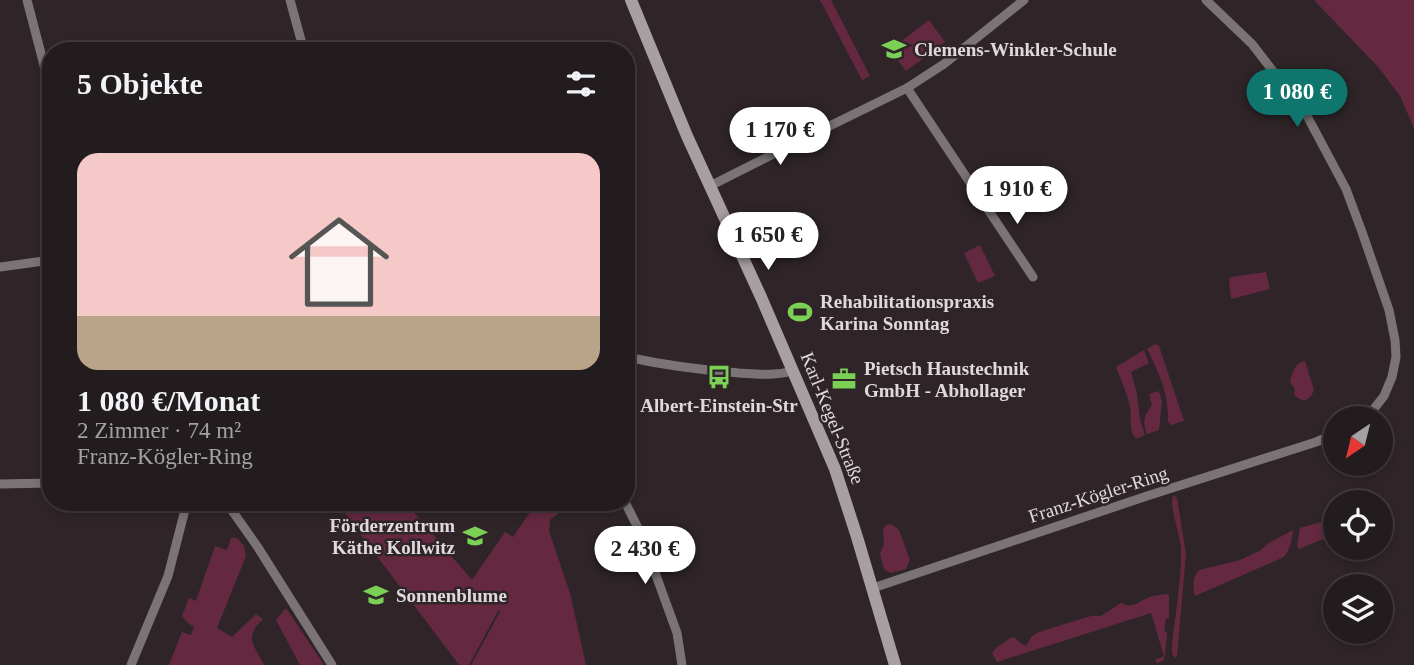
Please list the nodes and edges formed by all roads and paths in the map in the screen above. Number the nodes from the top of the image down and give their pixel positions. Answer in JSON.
{"nodes":[{"id":1,"x":27,"y":0,"type":"edge"},
{"id":2,"x":290,"y":0,"type":"edge"},
{"id":3,"x":631,"y":0,"type":"edge"},
{"id":4,"x":1024,"y":0,"type":"edge"},
{"id":5,"x":1206,"y":0,"type":"edge"},
{"id":6,"x":302,"y":42,"type":"edge"},
{"id":7,"x":42,"y":58,"type":"edge"},
{"id":8,"x":907,"y":88,"type":"junction"},
{"id":9,"x":710,"y":187,"type":"junction"},
{"id":10,"x":42,"y":261,"type":"edge"},
{"id":11,"x":0,"y":267,"type":"edge"},
{"id":12,"x":1033,"y":277,"type":"dead end"},
{"id":13,"x":635,"y":359,"type":"edge"},
{"id":14,"x":793,"y":371,"type":"junction"},
{"id":15,"x":1376,"y":406,"type":"edge"},
{"id":16,"x":1323,"y":439,"type":"edge"},
{"id":17,"x":42,"y":483,"type":"edge"},
{"id":18,"x":0,"y":484,"type":"edge"},
{"id":19,"x":185,"y":511,"type":"edge"},
{"id":20,"x":232,"y":511,"type":"edge"},
{"id":21,"x":629,"y":511,"type":"edge"},
{"id":22,"x":873,"y":588,"type":"junction"},
{"id":23,"x":131,"y":665,"type":"edge"},
{"id":24,"x":332,"y":665,"type":"edge"},
{"id":25,"x":682,"y":665,"type":"edge"},
{"id":26,"x":895,"y":665,"type":"edge"}],
"edges":[{"from":1,"to":7,"type":"street"},
{"from":2,"to":6,"type":"street"},
{"from":3,"to":9,"type":"street","name":"Karl-Kegel-Straße"},
{"from":4,"to":8,"type":"street"},
{"from":5,"to":15,"type":"street"},
{"from":8,"to":9,"type":"street"},
{"from":8,"to":12,"type":"street"},
{"from":9,"to":14,"type":"street","name":"Karl-Kegel-Straße"},
{"from":10,"to":11,"type":"street"},
{"from":13,"to":14,"type":"street"},
{"from":14,"to":22,"type":"street","name":"Karl-Kegel-Straße"},
{"from":16,"to":22,"type":"street","name":"Franz-Kögler-Ring"},
{"from":17,"to":18,"type":"street"},
{"from":19,"to":23,"type":"street"},
{"from":20,"to":24,"type":"street"},
{"from":21,"to":25,"type":"street"},
{"from":22,"to":26,"type":"street","name":"Karl-Kegel-Straße"}]}
